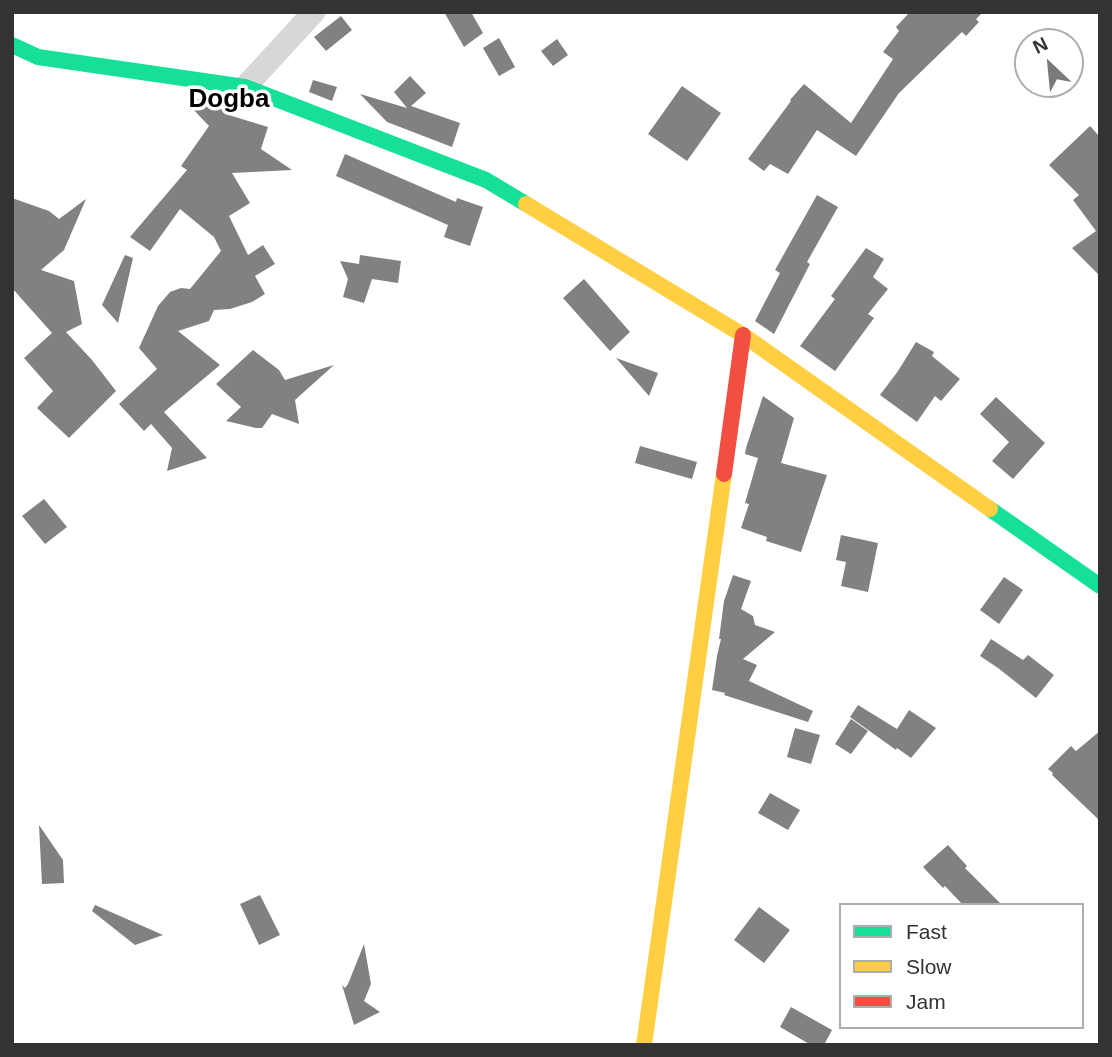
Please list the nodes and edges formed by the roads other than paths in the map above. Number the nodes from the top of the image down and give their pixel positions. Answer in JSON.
{"nodes":[{"id":1,"x":314,"y":12,"type":"edge"},
{"id":2,"x":12,"y":45,"type":"edge"},
{"id":3,"x":245,"y":87,"type":"junction"},
{"id":4,"x":743,"y":335,"type":"junction"},
{"id":5,"x":1100,"y":586,"type":"edge"},
{"id":6,"x":644,"y":1045,"type":"edge"}],
"edges":[{"from":1,"to":3,"type":"street"},
{"from":2,"to":3,"type":"street"},
{"from":3,"to":4,"type":"street"},
{"from":4,"to":5,"type":"street"},
{"from":4,"to":6,"type":"street"}]}
